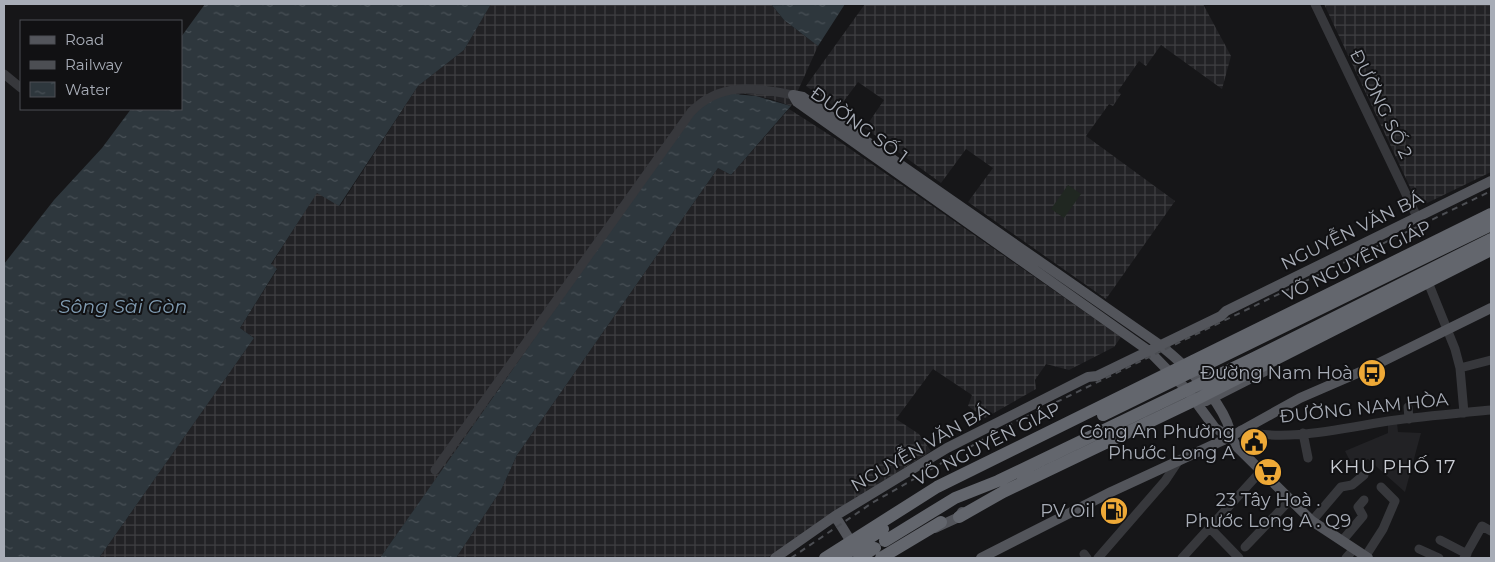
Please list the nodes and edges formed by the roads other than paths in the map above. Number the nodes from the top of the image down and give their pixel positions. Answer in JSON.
{"nodes":[{"id":1,"x":1315,"y":4,"type":"edge"},
{"id":2,"x":4,"y":74,"type":"edge"},
{"id":3,"x":20,"y":87,"type":"edge"},
{"id":4,"x":793,"y":95,"type":"joint"},
{"id":5,"x":1491,"y":181,"type":"edge"},
{"id":6,"x":1491,"y":214,"type":"edge"},
{"id":7,"x":1417,"y":217,"type":"junction"},
{"id":8,"x":1491,"y":225,"type":"edge"},
{"id":9,"x":1491,"y":239,"type":"edge"},
{"id":10,"x":1491,"y":250,"type":"edge"},
{"id":11,"x":1428,"y":282,"type":"junction"},
{"id":12,"x":1491,"y":308,"type":"edge"},
{"id":13,"x":1448,"y":329,"type":"junction"},
{"id":14,"x":1152,"y":346,"type":"junction"},
{"id":15,"x":1300,"y":347,"type":"junction"},
{"id":16,"x":1491,"y":360,"type":"edge"},
{"id":17,"x":1237,"y":367,"type":"junction"},
{"id":18,"x":1259,"y":367,"type":"junction"},
{"id":19,"x":1460,"y":368,"type":"junction"},
{"id":20,"x":1187,"y":370,"type":"junction"},
{"id":21,"x":1174,"y":376,"type":"junction"},
{"id":22,"x":1207,"y":392,"type":"junction"},
{"id":23,"x":1193,"y":398,"type":"junction"},
{"id":24,"x":1408,"y":407,"type":"dead end"},
{"id":25,"x":1491,"y":410,"type":"edge"},
{"id":26,"x":1464,"y":413,"type":"junction"},
{"id":27,"x":1409,"y":419,"type":"junction"},
{"id":28,"x":1241,"y":430,"type":"junction"},
{"id":29,"x":1303,"y":433,"type":"junction"},
{"id":30,"x":1230,"y":437,"type":"junction"},
{"id":31,"x":1308,"y":458,"type":"dead end"},
{"id":32,"x":1179,"y":460,"type":"junction"},
{"id":33,"x":435,"y":470,"type":"dead end"},
{"id":34,"x":1261,"y":471,"type":"junction"},
{"id":35,"x":1364,"y":475,"type":"dead end"},
{"id":36,"x":1001,"y":486,"type":"junction"},
{"id":37,"x":1382,"y":488,"type":"dead end"},
{"id":38,"x":1290,"y":500,"type":"junction"},
{"id":39,"x":1364,"y":500,"type":"dead end"},
{"id":40,"x":958,"y":514,"type":"joint"},
{"id":41,"x":835,"y":516,"type":"junction"},
{"id":42,"x":941,"y":522,"type":"dead end"},
{"id":43,"x":1312,"y":522,"type":"junction"},
{"id":44,"x":1209,"y":528,"type":"junction"},
{"id":45,"x":929,"y":529,"type":"junction"},
{"id":46,"x":1491,"y":531,"type":"edge"},
{"id":47,"x":850,"y":540,"type":"junction"},
{"id":48,"x":1440,"y":540,"type":"dead end"},
{"id":49,"x":1342,"y":541,"type":"junction"},
{"id":50,"x":1245,"y":547,"type":"dead end"},
{"id":51,"x":880,"y":549,"type":"edge"},
{"id":52,"x":1354,"y":549,"type":"junction"},
{"id":53,"x":1419,"y":549,"type":"dead end"},
{"id":54,"x":1465,"y":556,"type":"edge"},
{"id":55,"x":1367,"y":557,"type":"edge"},
{"id":56,"x":775,"y":558,"type":"edge"},
{"id":57,"x":825,"y":558,"type":"edge"},
{"id":58,"x":840,"y":558,"type":"edge"},
{"id":59,"x":859,"y":558,"type":"edge"},
{"id":60,"x":981,"y":558,"type":"edge"},
{"id":61,"x":1098,"y":558,"type":"edge"},
{"id":62,"x":1182,"y":558,"type":"edge"},
{"id":63,"x":1239,"y":558,"type":"edge"},
{"id":64,"x":1346,"y":558,"type":"edge"},
{"id":65,"x":1439,"y":558,"type":"edge"}],
"edges":[{"from":1,"to":7,"type":"street","name":"ĐƯỜNG SỐ 2"},
{"from":2,"to":3,"type":"street"},
{"from":4,"to":14,"type":"main road","name":"ĐƯỜNG SỐ 1"},
{"from":4,"to":33,"type":"street"},
{"from":5,"to":7,"type":"main road","name":"NGUYỄN VĂN BÁ"},
{"from":6,"to":20,"type":"highway","name":"VÕ NGUYÊN GIÁP"},
{"from":7,"to":14,"type":"main road","name":"NGUYỄN VĂN BÁ"},
{"from":8,"to":20,"type":"highway","name":"VÕ NGUYÊN GIÁP"},
{"from":9,"to":17,"type":"highway"},
{"from":10,"to":11,"type":"highway"},
{"from":11,"to":13,"type":"street"},
{"from":11,"to":15,"type":"highway"},
{"from":12,"to":13,"type":"main road"},
{"from":13,"to":19,"type":"street"},
{"from":13,"to":28,"type":"main road"},
{"from":14,"to":20,"type":"main road","name":"ĐƯỜNG SỐ 1"},
{"from":14,"to":21,"type":"main road","name":"ĐƯỜNG SỐ 1"},
{"from":14,"to":41,"type":"main road","name":"NGUYỄN VĂN BÁ"},
{"from":15,"to":18,"type":"highway"},
{"from":15,"to":22,"type":"main road"},
{"from":16,"to":19,"type":"street"},
{"from":17,"to":18,"type":"highway"},
{"from":17,"to":22,"type":"highway"},
{"from":18,"to":22,"type":"highway"},
{"from":19,"to":26,"type":"street"},
{"from":20,"to":21,"type":"highway"},
{"from":20,"to":22,"type":"main road","name":"ĐƯỜNG SỐ 1"},
{"from":21,"to":23,"type":"main road","name":"ĐƯỜNG SỐ 1"},
{"from":21,"to":47,"type":"highway","name":"VÕ NGUYÊN GIÁP"},
{"from":21,"to":58,"type":"highway","name":"VÕ NGUYÊN GIÁP"},
{"from":22,"to":23,"type":"highway"},
{"from":22,"to":23,"type":"main road"},
{"from":22,"to":30,"type":"main road","name":"ĐƯỜNG SỐ 1"},
{"from":23,"to":30,"type":"main road","name":"ĐƯỜNG SỐ 1"},
{"from":23,"to":36,"type":"highway","name":"VÕ NGUYÊN GIÁP"},
{"from":23,"to":36,"type":"highway","name":"VÕ NGUYÊN GIÁP"},
{"from":24,"to":27,"type":"street"},
{"from":25,"to":26,"type":"street","name":"ĐƯỜNG NAM HÒA"},
{"from":26,"to":27,"type":"street","name":"ĐƯỜNG NAM HÒA"},
{"from":27,"to":29,"type":"street","name":"ĐƯỜNG NAM HÒA"},
{"from":28,"to":29,"type":"street","name":"ĐƯỜNG NAM HÒA"},
{"from":28,"to":30,"type":"main road"},
{"from":29,"to":31,"type":"street"},
{"from":30,"to":32,"type":"main road"},
{"from":30,"to":34,"type":"main road"},
{"from":32,"to":60,"type":"main road"},
{"from":32,"to":61,"type":"street"},
{"from":34,"to":38,"type":"main road"},
{"from":34,"to":44,"type":"street"},
{"from":35,"to":43,"type":"street"},
{"from":36,"to":40,"type":"highway"},
{"from":36,"to":51,"type":"highway","name":"VÕ NGUYÊN GIÁP"},
{"from":37,"to":55,"type":"street"},
{"from":38,"to":43,"type":"main road"},
{"from":38,"to":50,"type":"street"},
{"from":39,"to":49,"type":"street"},
{"from":40,"to":45,"type":"main road","name":"VÕ NGUYÊN GIÁP"},
{"from":41,"to":47,"type":"main road"},
{"from":41,"to":56,"type":"main road","name":"NGUYỄN VĂN BÁ"},
{"from":42,"to":45,"type":"highway","name":"VÕ NGUYÊN GIÁP"},
{"from":43,"to":49,"type":"main road"},
{"from":44,"to":62,"type":"street"},
{"from":44,"to":63,"type":"street"},
{"from":45,"to":51,"type":"highway","name":"VÕ NGUYÊN GIÁP"},
{"from":46,"to":54,"type":"street"},
{"from":47,"to":57,"type":"highway","name":"VÕ NGUYÊN GIÁP"},
{"from":48,"to":54,"type":"street"},
{"from":49,"to":52,"type":"main road"},
{"from":51,"to":59,"type":"highway","name":"VÕ NGUYÊN GIÁP"},
{"from":52,"to":55,"type":"main road"},
{"from":52,"to":64,"type":"street"},
{"from":53,"to":65,"type":"street"}]}
